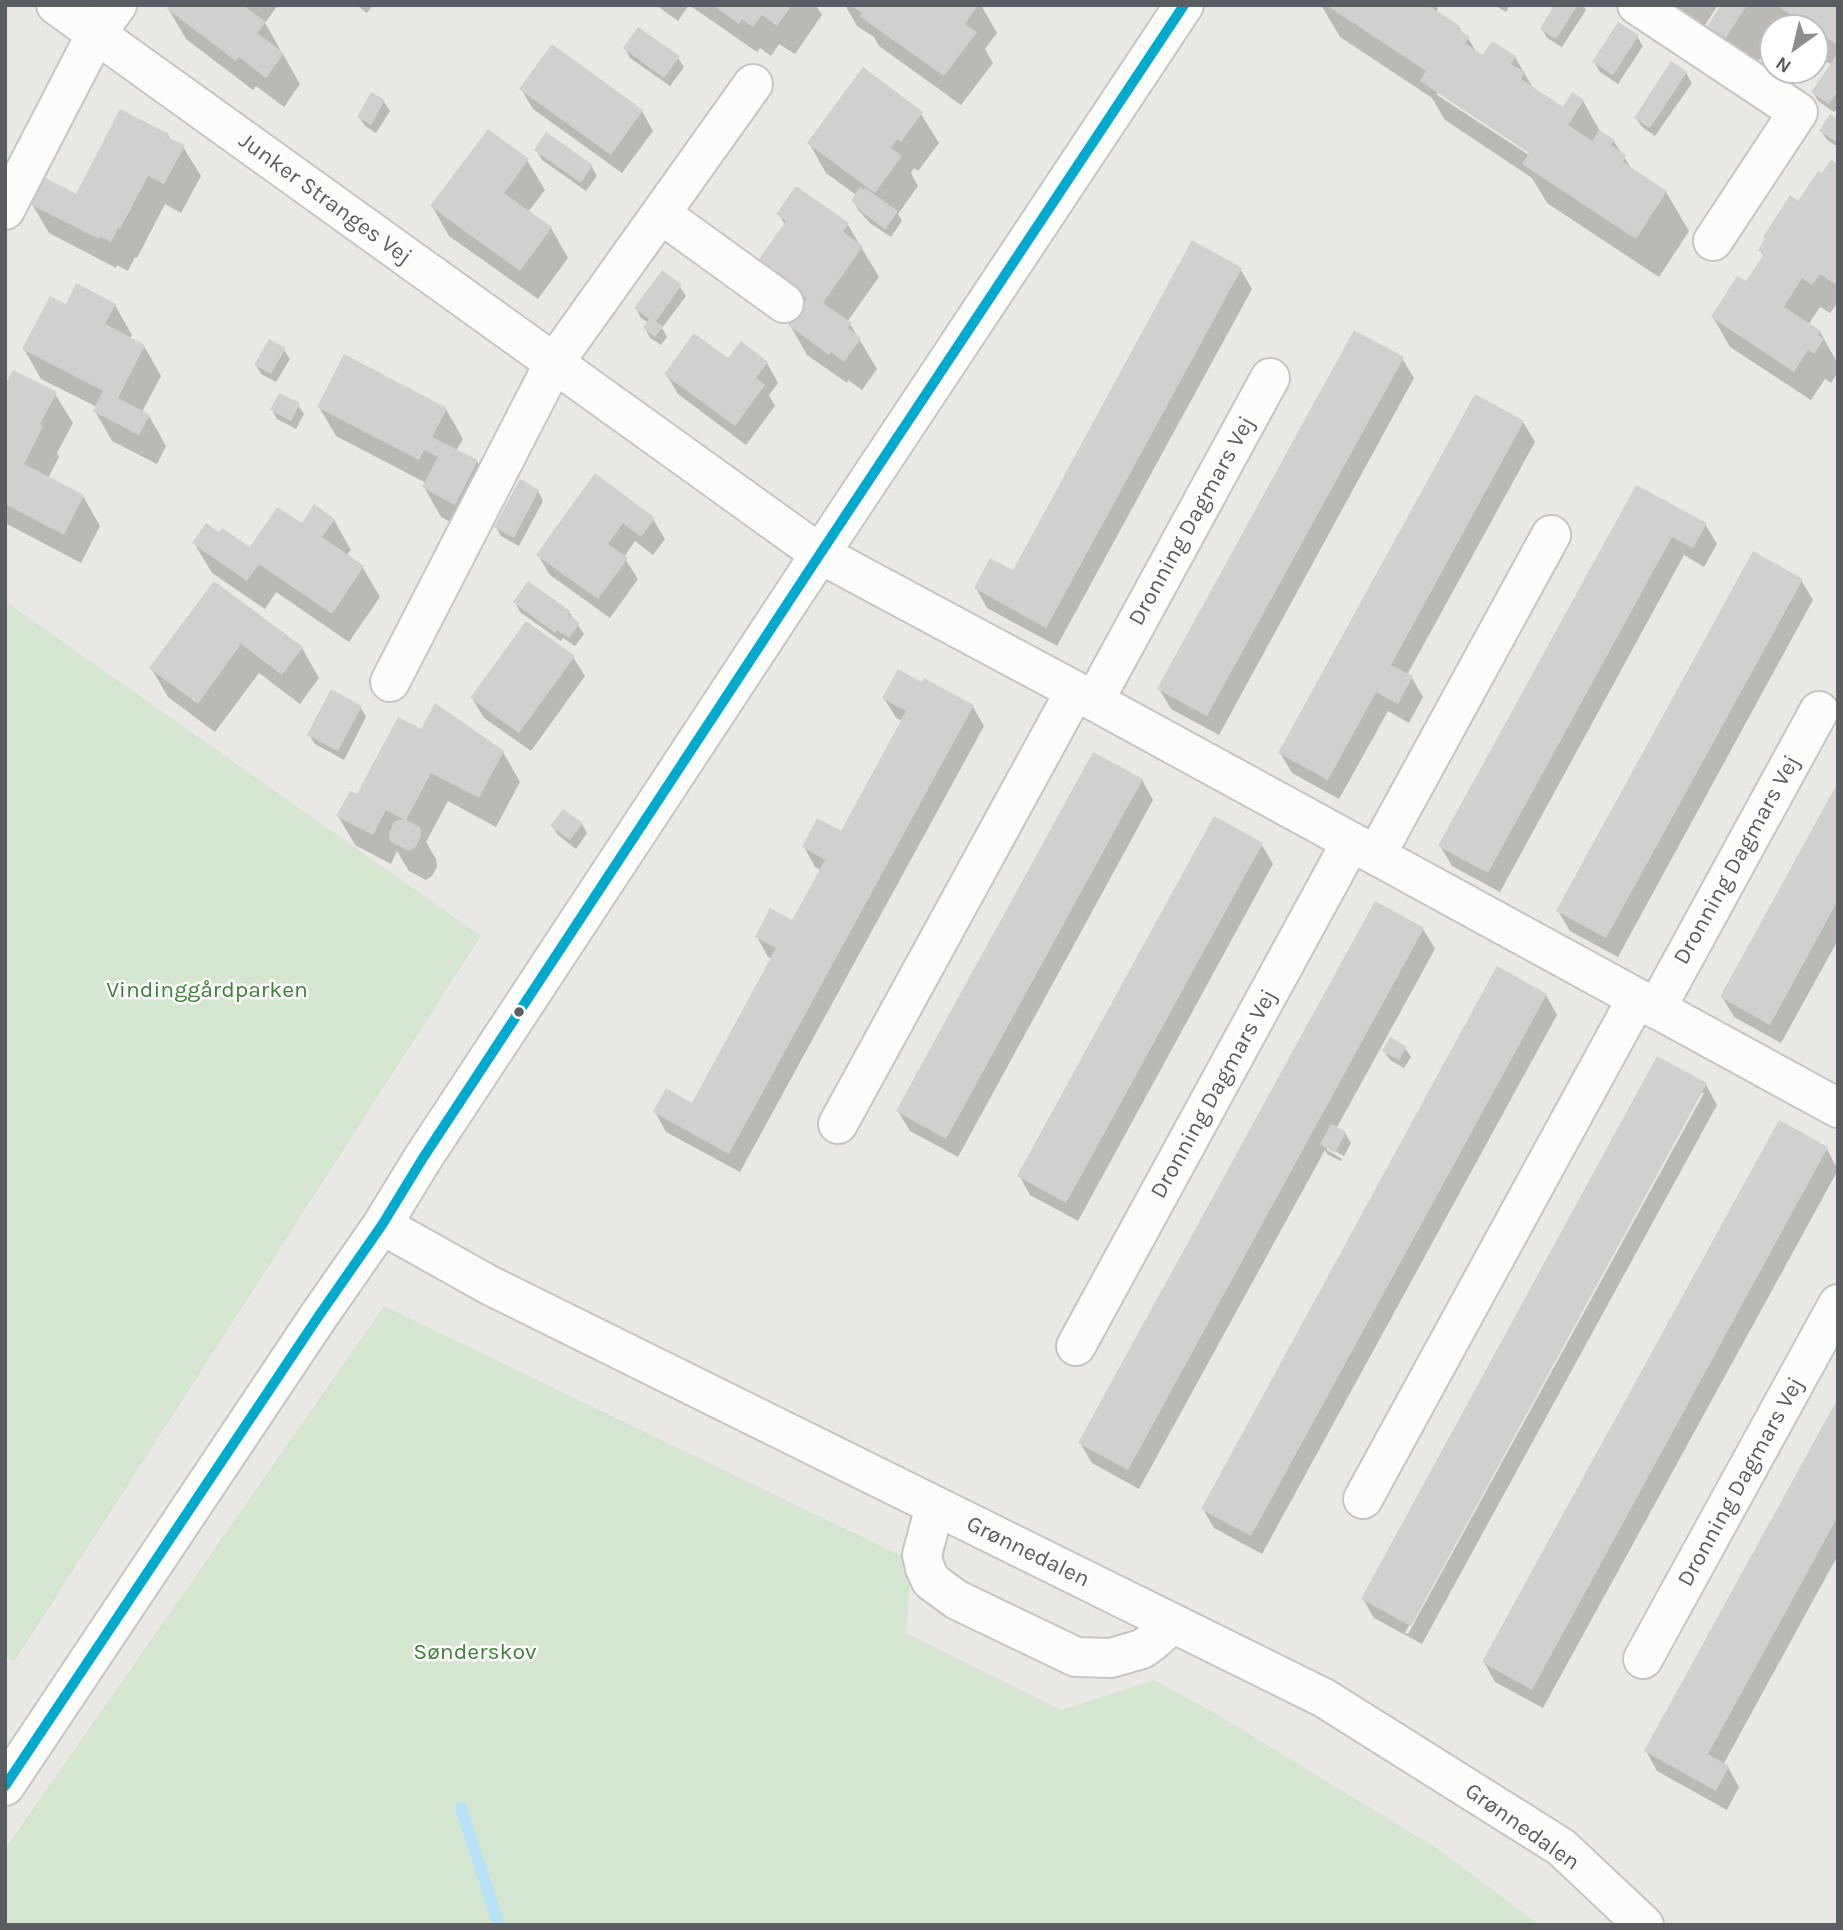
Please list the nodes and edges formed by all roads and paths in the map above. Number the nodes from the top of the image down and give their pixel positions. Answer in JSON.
{"nodes":[{"id":1,"x":55,"y":5,"type":"edge"},
{"id":2,"x":1184,"y":5,"type":"edge"},
{"id":3,"x":1637,"y":5,"type":"edge"},
{"id":4,"x":106,"y":20,"type":"edge"},
{"id":5,"x":753,"y":84,"type":"dead end"},
{"id":6,"x":5,"y":210,"type":"edge"},
{"id":7,"x":661,"y":214,"type":"junction"},
{"id":8,"x":1713,"y":241,"type":"dead end"},
{"id":9,"x":784,"y":303,"type":"dead end"},
{"id":10,"x":554,"y":363,"type":"junction"},
{"id":11,"x":1270,"y":378,"type":"dead end"},
{"id":12,"x":1551,"y":535,"type":"dead end"},
{"id":13,"x":820,"y":554,"type":"junction"},
{"id":14,"x":390,"y":682,"type":"dead end"},
{"id":15,"x":1084,"y":696,"type":"junction"},
{"id":16,"x":1819,"y":711,"type":"dead end"},
{"id":17,"x":1364,"y":849,"type":"junction"},
{"id":18,"x":1647,"y":1003,"type":"junction"},
{"id":19,"x":1838,"y":1108,"type":"edge"},
{"id":20,"x":838,"y":1124,"type":"dead end"},
{"id":21,"x":382,"y":1224,"type":"junction"},
{"id":22,"x":1838,"y":1304,"type":"edge"},
{"id":23,"x":1076,"y":1346,"type":"dead end"},
{"id":24,"x":1363,"y":1499,"type":"dead end"},
{"id":25,"x":935,"y":1506,"type":"junction"},
{"id":26,"x":1172,"y":1623,"type":"junction"},
{"id":27,"x":1643,"y":1659,"type":"dead end"},
{"id":28,"x":5,"y":1786,"type":"edge"},
{"id":29,"x":1644,"y":1925,"type":"edge"}],
"edges":[{"from":1,"to":4,"type":"street","name":"Junker Stranges Vej"},
{"from":2,"to":13,"type":"street"},
{"from":3,"to":8,"type":"street"},
{"from":4,"to":6,"type":"street"},
{"from":4,"to":10,"type":"street","name":"Junker Stranges Vej"},
{"from":5,"to":7,"type":"street"},
{"from":7,"to":9,"type":"street"},
{"from":7,"to":10,"type":"street"},
{"from":10,"to":13,"type":"street","name":"Junker Stranges Vej"},
{"from":10,"to":14,"type":"street"},
{"from":11,"to":15,"type":"street","name":"Dronning Dagmars Vej"},
{"from":12,"to":17,"type":"street","name":"Dronning Dagmars Vej"},
{"from":13,"to":15,"type":"street"},
{"from":13,"to":21,"type":"street"},
{"from":15,"to":17,"type":"street"},
{"from":15,"to":20,"type":"street","name":"Dronning Dagmars Vej"},
{"from":16,"to":18,"type":"street","name":"Dronning Dagmars Vej"},
{"from":17,"to":18,"type":"street"},
{"from":17,"to":23,"type":"street","name":"Dronning Dagmars Vej"},
{"from":18,"to":19,"type":"street"},
{"from":18,"to":24,"type":"street","name":"Dronning Dagmars Vej"},
{"from":21,"to":25,"type":"street","name":"Grønnedalen"},
{"from":21,"to":28,"type":"street"},
{"from":22,"to":27,"type":"street","name":"Dronning Dagmars Vej"},
{"from":25,"to":26,"type":"street","name":"Grønnedalen"},
{"from":25,"to":26,"type":"street"},
{"from":26,"to":29,"type":"street","name":"Grønnedalen"}]}
